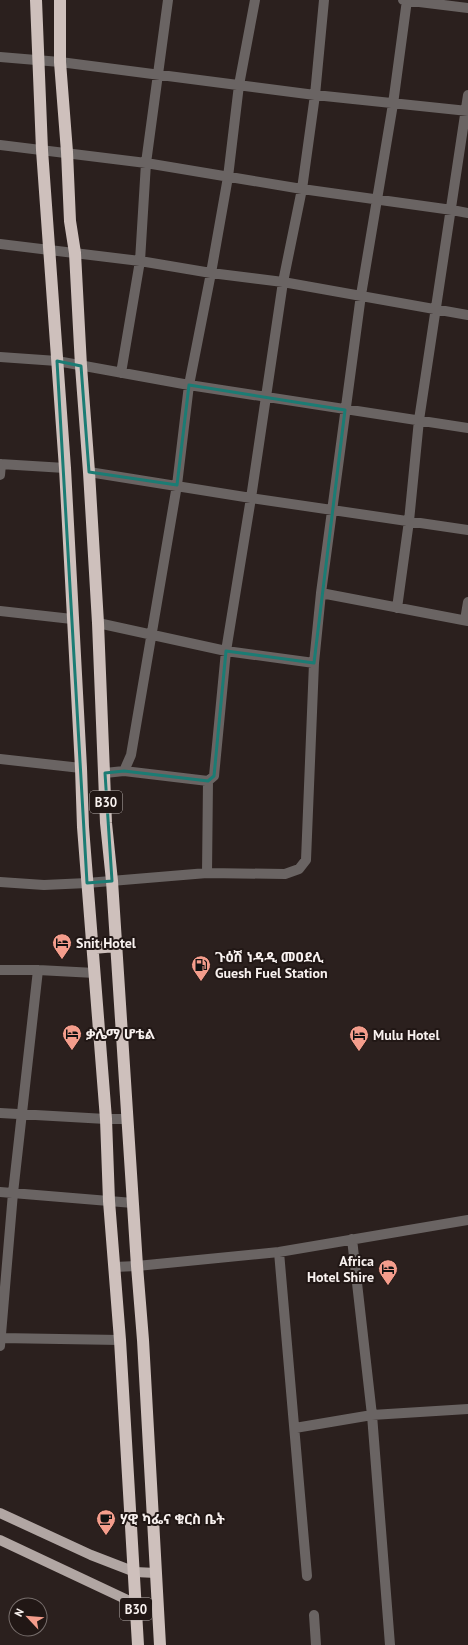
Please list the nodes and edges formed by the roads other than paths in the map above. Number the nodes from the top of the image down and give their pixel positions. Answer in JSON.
{"nodes":[{"id":1,"x":36,"y":0,"type":"edge"},
{"id":2,"x":60,"y":0,"type":"edge"},
{"id":3,"x":168,"y":0,"type":"edge"},
{"id":4,"x":255,"y":0,"type":"edge"},
{"id":5,"x":324,"y":0,"type":"edge"},
{"id":6,"x":403,"y":0,"type":"edge"},
{"id":7,"x":407,"y":0,"type":"edge"},
{"id":8,"x":468,"y":8,"type":"edge"},
{"id":9,"x":0,"y":57,"type":"edge"},
{"id":10,"x":38,"y":61,"type":"junction"},
{"id":11,"x":60,"y":62,"type":"junction"},
{"id":12,"x":158,"y":74,"type":"junction"},
{"id":13,"x":239,"y":85,"type":"junction"},
{"id":14,"x":315,"y":95,"type":"junction"},
{"id":15,"x":468,"y":95,"type":"edge"},
{"id":16,"x":393,"y":104,"type":"junction"},
{"id":17,"x":467,"y":111,"type":"edge"},
{"id":18,"x":0,"y":145,"type":"edge"},
{"id":19,"x":42,"y":150,"type":"junction"},
{"id":20,"x":67,"y":152,"type":"junction"},
{"id":21,"x":146,"y":163,"type":"junction"},
{"id":22,"x":228,"y":177,"type":"junction"},
{"id":23,"x":302,"y":189,"type":"junction"},
{"id":24,"x":376,"y":200,"type":"junction"},
{"id":25,"x":452,"y":210,"type":"junction"},
{"id":26,"x":468,"y":213,"type":"edge"},
{"id":27,"x":0,"y":244,"type":"edge"},
{"id":28,"x":48,"y":250,"type":"junction"},
{"id":29,"x":74,"y":253,"type":"junction"},
{"id":30,"x":140,"y":261,"type":"junction"},
{"id":31,"x":211,"y":273,"type":"junction"},
{"id":32,"x":283,"y":282,"type":"junction"},
{"id":33,"x":361,"y":295,"type":"junction"},
{"id":34,"x":436,"y":309,"type":"junction"},
{"id":35,"x":468,"y":315,"type":"edge"},
{"id":36,"x":0,"y":357,"type":"edge"},
{"id":37,"x":57,"y":361,"type":"junction"},
{"id":38,"x":81,"y":366,"type":"junction"},
{"id":39,"x":121,"y":373,"type":"junction"},
{"id":40,"x":189,"y":385,"type":"junction"},
{"id":41,"x":266,"y":397,"type":"junction"},
{"id":42,"x":345,"y":410,"type":"junction"},
{"id":43,"x":419,"y":420,"type":"junction"},
{"id":44,"x":468,"y":428,"type":"edge"},
{"id":45,"x":1,"y":464,"type":"edge"},
{"id":46,"x":65,"y":468,"type":"junction"},
{"id":47,"x":89,"y":472,"type":"junction"},
{"id":48,"x":0,"y":475,"type":"edge"},
{"id":49,"x":177,"y":486,"type":"junction"},
{"id":50,"x":251,"y":498,"type":"junction"},
{"id":51,"x":332,"y":510,"type":"junction"},
{"id":52,"x":409,"y":521,"type":"junction"},
{"id":53,"x":468,"y":530,"type":"edge"},
{"id":54,"x":321,"y":593,"type":"junction"},
{"id":55,"x":468,"y":602,"type":"edge"},
{"id":56,"x":397,"y":608,"type":"junction"},
{"id":57,"x":0,"y":611,"type":"edge"},
{"id":58,"x":72,"y":619,"type":"junction"},
{"id":59,"x":467,"y":621,"type":"edge"},
{"id":60,"x":98,"y":623,"type":"junction"},
{"id":61,"x":152,"y":636,"type":"junction"},
{"id":62,"x":226,"y":651,"type":"junction"},
{"id":63,"x":314,"y":663,"type":"junction"},
{"id":64,"x":0,"y":759,"type":"edge"},
{"id":65,"x":81,"y":768,"type":"junction"},
{"id":66,"x":124,"y":771,"type":"junction"},
{"id":67,"x":105,"y":773,"type":"junction"},
{"id":68,"x":208,"y":781,"type":"junction"},
{"id":69,"x":207,"y":873,"type":"junction"},
{"id":70,"x":112,"y":881,"type":"junction"},
{"id":71,"x":0,"y":882,"type":"edge"},
{"id":72,"x":87,"y":883,"type":"junction"},
{"id":73,"x":116,"y":946,"type":"junction"},
{"id":74,"x":93,"y":948,"type":"junction"},
{"id":75,"x":0,"y":970,"type":"edge"},
{"id":76,"x":38,"y":970,"type":"junction"},
{"id":77,"x":95,"y":973,"type":"junction"},
{"id":78,"x":0,"y":1113,"type":"edge"},
{"id":79,"x":22,"y":1115,"type":"junction"},
{"id":80,"x":106,"y":1119,"type":"junction"},
{"id":81,"x":128,"y":1119,"type":"junction"},
{"id":82,"x":0,"y":1192,"type":"edge"},
{"id":83,"x":13,"y":1193,"type":"junction"},
{"id":84,"x":109,"y":1201,"type":"junction"},
{"id":85,"x":133,"y":1203,"type":"junction"},
{"id":86,"x":468,"y":1220,"type":"edge"},
{"id":87,"x":352,"y":1239,"type":"junction"},
{"id":88,"x":279,"y":1252,"type":"junction"},
{"id":89,"x":137,"y":1266,"type":"junction"},
{"id":90,"x":114,"y":1267,"type":"junction"},
{"id":91,"x":0,"y":1338,"type":"edge"},
{"id":92,"x":120,"y":1340,"type":"junction"},
{"id":93,"x":0,"y":1346,"type":"edge"},
{"id":94,"x":468,"y":1409,"type":"edge"},
{"id":95,"x":372,"y":1415,"type":"junction"},
{"id":96,"x":295,"y":1428,"type":"junction"},
{"id":97,"x":0,"y":1514,"type":"edge"},
{"id":98,"x":0,"y":1540,"type":"edge"},
{"id":99,"x":135,"y":1572,"type":"junction"},
{"id":100,"x":156,"y":1573,"type":"junction"},
{"id":101,"x":307,"y":1576,"type":"dead end"},
{"id":102,"x":136,"y":1604,"type":"junction"},
{"id":103,"x":158,"y":1604,"type":"junction"},
{"id":104,"x":314,"y":1615,"type":"dead end"},
{"id":105,"x":138,"y":1645,"type":"edge"},
{"id":106,"x":160,"y":1645,"type":"edge"},
{"id":107,"x":316,"y":1645,"type":"edge"},
{"id":108,"x":390,"y":1645,"type":"edge"}],
"edges":[{"from":1,"to":10,"type":"highway","number":"B30"},
{"from":2,"to":11,"type":"highway","number":"B30"},
{"from":3,"to":12,"type":"street"},
{"from":4,"to":13,"type":"street"},
{"from":5,"to":14,"type":"street"},
{"from":6,"to":7,"type":"street"},
{"from":7,"to":8,"type":"street"},
{"from":7,"to":16,"type":"street"},
{"from":9,"to":10,"type":"street"},
{"from":10,"to":11,"type":"street"},
{"from":10,"to":19,"type":"highway","number":"B30"},
{"from":11,"to":12,"type":"street"},
{"from":11,"to":20,"type":"highway","number":"B30"},
{"from":12,"to":13,"type":"street"},
{"from":12,"to":21,"type":"street"},
{"from":13,"to":14,"type":"street"},
{"from":13,"to":22,"type":"street"},
{"from":14,"to":16,"type":"street"},
{"from":14,"to":23,"type":"street"},
{"from":15,"to":17,"type":"street"},
{"from":16,"to":17,"type":"street"},
{"from":16,"to":24,"type":"street"},
{"from":17,"to":25,"type":"street"},
{"from":18,"to":19,"type":"street"},
{"from":19,"to":20,"type":"street"},
{"from":19,"to":28,"type":"highway","number":"B30"},
{"from":20,"to":21,"type":"street"},
{"from":20,"to":29,"type":"highway","number":"B30"},
{"from":21,"to":22,"type":"street"},
{"from":21,"to":30,"type":"street"},
{"from":22,"to":23,"type":"street"},
{"from":22,"to":31,"type":"street"},
{"from":23,"to":24,"type":"street"},
{"from":23,"to":32,"type":"street"},
{"from":24,"to":25,"type":"street"},
{"from":24,"to":33,"type":"street"},
{"from":25,"to":26,"type":"street"},
{"from":25,"to":34,"type":"street"},
{"from":27,"to":28,"type":"street"},
{"from":28,"to":29,"type":"street"},
{"from":28,"to":37,"type":"highway","number":"B30"},
{"from":29,"to":30,"type":"street"},
{"from":29,"to":38,"type":"highway","number":"B30"},
{"from":30,"to":31,"type":"street"},
{"from":30,"to":39,"type":"street"},
{"from":31,"to":32,"type":"street"},
{"from":31,"to":40,"type":"street"},
{"from":32,"to":33,"type":"street"},
{"from":32,"to":41,"type":"street"},
{"from":33,"to":34,"type":"street"},
{"from":33,"to":42,"type":"street"},
{"from":34,"to":35,"type":"street"},
{"from":34,"to":43,"type":"street"},
{"from":36,"to":37,"type":"street"},
{"from":37,"to":38,"type":"street"},
{"from":37,"to":46,"type":"highway","number":"B30"},
{"from":38,"to":39,"type":"street"},
{"from":38,"to":47,"type":"highway","number":"B30"},
{"from":39,"to":40,"type":"street"},
{"from":40,"to":41,"type":"street"},
{"from":40,"to":49,"type":"street"},
{"from":41,"to":42,"type":"street"},
{"from":41,"to":50,"type":"street"},
{"from":42,"to":43,"type":"street"},
{"from":42,"to":51,"type":"street"},
{"from":43,"to":44,"type":"street"},
{"from":43,"to":52,"type":"street"},
{"from":45,"to":46,"type":"street"},
{"from":45,"to":48,"type":"street"},
{"from":46,"to":58,"type":"highway","number":"B30"},
{"from":47,"to":49,"type":"street"},
{"from":47,"to":60,"type":"highway","number":"B30"},
{"from":49,"to":50,"type":"street"},
{"from":49,"to":61,"type":"street"},
{"from":50,"to":51,"type":"street"},
{"from":50,"to":62,"type":"street"},
{"from":51,"to":52,"type":"street"},
{"from":51,"to":54,"type":"street"},
{"from":52,"to":53,"type":"street"},
{"from":52,"to":56,"type":"street"},
{"from":54,"to":56,"type":"street"},
{"from":54,"to":63,"type":"street"},
{"from":55,"to":59,"type":"street"},
{"from":56,"to":59,"type":"street"},
{"from":57,"to":58,"type":"street"},
{"from":58,"to":65,"type":"highway","number":"B30"},
{"from":60,"to":61,"type":"street"},
{"from":60,"to":67,"type":"highway","number":"B30"},
{"from":61,"to":62,"type":"street"},
{"from":61,"to":66,"type":"street"},
{"from":62,"to":63,"type":"street"},
{"from":62,"to":68,"type":"street"},
{"from":63,"to":69,"type":"street"},
{"from":64,"to":65,"type":"street"},
{"from":65,"to":72,"type":"highway","number":"B30"},
{"from":66,"to":67,"type":"street"},
{"from":66,"to":68,"type":"street"},
{"from":67,"to":70,"type":"highway","number":"B30"},
{"from":68,"to":69,"type":"street"},
{"from":69,"to":70,"type":"street"},
{"from":70,"to":72,"type":"street"},
{"from":70,"to":73,"type":"highway","number":"B30"},
{"from":71,"to":72,"type":"street"},
{"from":72,"to":74,"type":"highway","number":"B30"},
{"from":73,"to":74,"type":"highway"},
{"from":73,"to":81,"type":"highway","number":"B30"},
{"from":74,"to":77,"type":"highway","number":"B30"},
{"from":75,"to":76,"type":"street"},
{"from":76,"to":77,"type":"street"},
{"from":76,"to":79,"type":"street"},
{"from":77,"to":80,"type":"highway","number":"B30"},
{"from":78,"to":79,"type":"street"},
{"from":79,"to":80,"type":"street"},
{"from":79,"to":83,"type":"street"},
{"from":80,"to":81,"type":"street"},
{"from":80,"to":84,"type":"highway","number":"B30"},
{"from":81,"to":85,"type":"highway","number":"B30"},
{"from":82,"to":83,"type":"street"},
{"from":83,"to":84,"type":"street"},
{"from":83,"to":91,"type":"street"},
{"from":84,"to":85,"type":"street"},
{"from":84,"to":90,"type":"highway","number":"B30"},
{"from":85,"to":89,"type":"highway","number":"B30"},
{"from":86,"to":87,"type":"street"},
{"from":87,"to":88,"type":"street"},
{"from":87,"to":95,"type":"street"},
{"from":88,"to":89,"type":"street"},
{"from":88,"to":96,"type":"street"},
{"from":89,"to":90,"type":"street"},
{"from":89,"to":100,"type":"highway","number":"B30"},
{"from":90,"to":92,"type":"highway","number":"B30"},
{"from":91,"to":92,"type":"street"},
{"from":91,"to":93,"type":"street"},
{"from":92,"to":99,"type":"highway","number":"B30"},
{"from":94,"to":95,"type":"street"},
{"from":95,"to":96,"type":"street"},
{"from":95,"to":108,"type":"street"},
{"from":96,"to":101,"type":"street"},
{"from":97,"to":99,"type":"main road"},
{"from":98,"to":102,"type":"main road"},
{"from":99,"to":100,"type":"main road"},
{"from":99,"to":102,"type":"highway","number":"B30"},
{"from":100,"to":103,"type":"highway","number":"B30"},
{"from":102,"to":103,"type":"main road"},
{"from":102,"to":105,"type":"highway","number":"B30"},
{"from":103,"to":106,"type":"highway","number":"B30"},
{"from":104,"to":107,"type":"street"}]}
